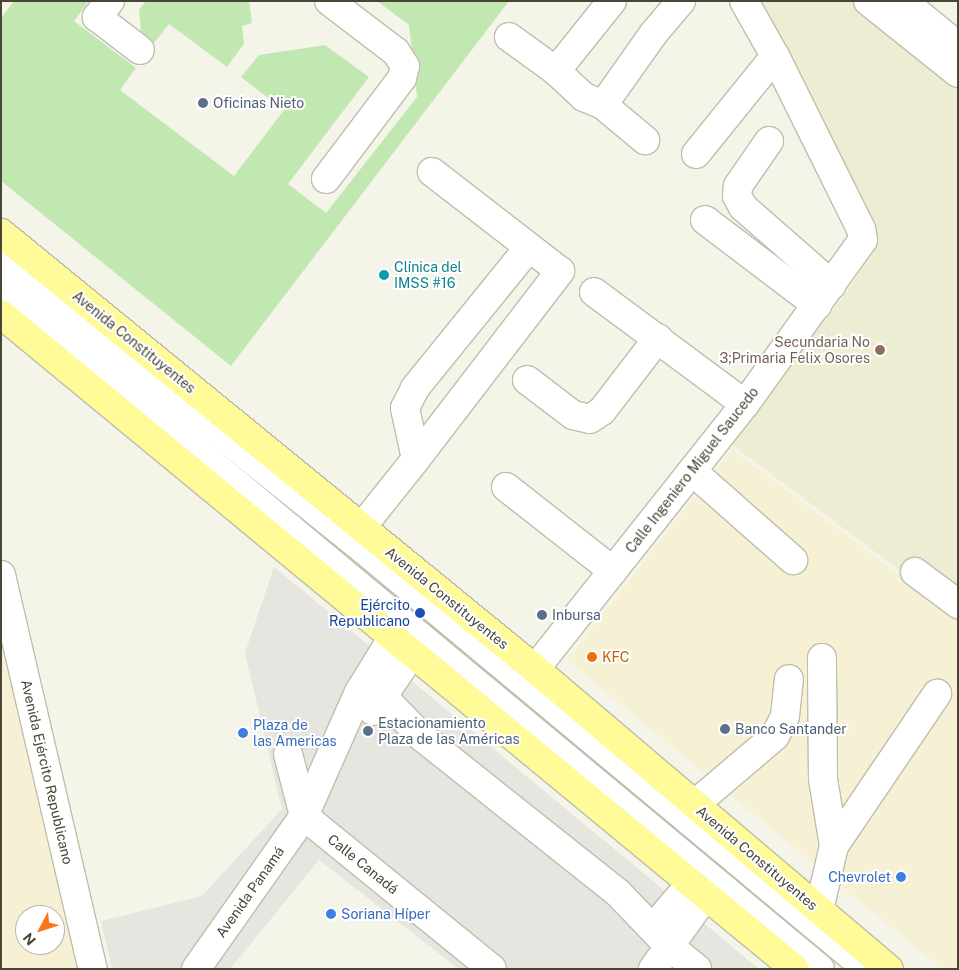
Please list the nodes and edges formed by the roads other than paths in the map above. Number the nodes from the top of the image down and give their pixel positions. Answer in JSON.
{"nodes":[{"id":1,"x":110,"y":1,"type":"edge"},
{"id":2,"x":329,"y":1,"type":"edge"},
{"id":3,"x":612,"y":1,"type":"edge"},
{"id":4,"x":744,"y":1,"type":"edge"},
{"id":5,"x":868,"y":1,"type":"edge"},
{"id":6,"x":668,"y":6,"type":"edge"},
{"id":7,"x":921,"y":7,"type":"edge"},
{"id":8,"x":508,"y":37,"type":"dead end"},
{"id":9,"x":958,"y":46,"type":"edge"},
{"id":10,"x":140,"y":50,"type":"dead end"},
{"id":11,"x":775,"y":56,"type":"junction"},
{"id":12,"x":556,"y":71,"type":"junction"},
{"id":13,"x":958,"y":73,"type":"edge"},
{"id":14,"x":603,"y":104,"type":"junction"},
{"id":15,"x":645,"y":140,"type":"dead end"},
{"id":16,"x":769,"y":141,"type":"dead end"},
{"id":17,"x":696,"y":154,"type":"dead end"},
{"id":18,"x":432,"y":172,"type":"dead end"},
{"id":19,"x":326,"y":179,"type":"dead end"},
{"id":20,"x":706,"y":220,"type":"dead end"},
{"id":21,"x":1,"y":232,"type":"edge"},
{"id":22,"x":529,"y":247,"type":"junction"},
{"id":23,"x":1,"y":258,"type":"edge"},
{"id":24,"x":1,"y":288,"type":"edge"},
{"id":25,"x":594,"y":292,"type":"dead end"},
{"id":26,"x":824,"y":295,"type":"junction"},
{"id":27,"x":1,"y":314,"type":"edge"},
{"id":28,"x":658,"y":338,"type":"junction"},
{"id":29,"x":526,"y":380,"type":"dead end"},
{"id":30,"x":745,"y":404,"type":"junction"},
{"id":31,"x":416,"y":459,"type":"junction"},
{"id":32,"x":692,"y":471,"type":"junction"},
{"id":33,"x":506,"y":487,"type":"dead end"},
{"id":34,"x":361,"y":528,"type":"junction"},
{"id":35,"x":793,"y":560,"type":"dead end"},
{"id":36,"x":613,"y":571,"type":"junction"},
{"id":37,"x":915,"y":572,"type":"dead end"},
{"id":38,"x":1,"y":575,"type":"edge"},
{"id":39,"x":958,"y":604,"type":"edge"},
{"id":40,"x":403,"y":645,"type":"junction"},
{"id":41,"x":822,"y":658,"type":"dead end"},
{"id":42,"x":535,"y":668,"type":"junction"},
{"id":43,"x":789,"y":679,"type":"dead end"},
{"id":44,"x":937,"y":694,"type":"dead end"},
{"id":45,"x":383,"y":697,"type":"junction"},
{"id":46,"x":288,"y":754,"type":"dead end"},
{"id":47,"x":325,"y":771,"type":"junction"},
{"id":48,"x":694,"y":805,"type":"junction"},
{"id":49,"x":304,"y":816,"type":"junction"},
{"id":50,"x":834,"y":846,"type":"junction"},
{"id":51,"x":698,"y":889,"type":"junction"},
{"id":52,"x":819,"y":910,"type":"junction"},
{"id":53,"x":661,"y":937,"type":"junction"},
{"id":54,"x":93,"y":969,"type":"edge"},
{"id":55,"x":196,"y":969,"type":"edge"},
{"id":56,"x":492,"y":969,"type":"edge"},
{"id":57,"x":653,"y":969,"type":"edge"},
{"id":58,"x":697,"y":969,"type":"edge"},
{"id":59,"x":795,"y":969,"type":"edge"},
{"id":60,"x":820,"y":969,"type":"edge"},
{"id":61,"x":867,"y":969,"type":"edge"},
{"id":62,"x":889,"y":969,"type":"edge"}],
"edges":[{"from":1,"to":10,"type":"street"},
{"from":2,"to":19,"type":"street"},
{"from":3,"to":12,"type":"street"},
{"from":4,"to":11,"type":"street","name":"Calle Ingeniero Miguel Saucedo"},
{"from":5,"to":13,"type":"street"},
{"from":6,"to":14,"type":"street"},
{"from":7,"to":9,"type":"street"},
{"from":8,"to":12,"type":"street"},
{"from":11,"to":17,"type":"street"},
{"from":11,"to":26,"type":"street","name":"Calle Ingeniero Miguel Saucedo"},
{"from":12,"to":14,"type":"street"},
{"from":14,"to":15,"type":"street"},
{"from":16,"to":26,"type":"street"},
{"from":18,"to":22,"type":"street"},
{"from":20,"to":26,"type":"street"},
{"from":21,"to":34,"type":"main road","name":"Avenida Constituyentes"},
{"from":22,"to":31,"type":"street"},
{"from":22,"to":31,"type":"street"},
{"from":23,"to":61,"type":"street"},
{"from":24,"to":60,"type":"street"},
{"from":25,"to":28,"type":"street"},
{"from":26,"to":30,"type":"street","name":"Calle Ingeniero Miguel Saucedo"},
{"from":27,"to":40,"type":"main road"},
{"from":28,"to":29,"type":"street"},
{"from":28,"to":30,"type":"street"},
{"from":30,"to":32,"type":"street","name":"Calle Ingeniero Miguel Saucedo"},
{"from":31,"to":34,"type":"street"},
{"from":32,"to":35,"type":"street"},
{"from":32,"to":36,"type":"street","name":"Calle Ingeniero Miguel Saucedo"},
{"from":33,"to":36,"type":"street"},
{"from":34,"to":42,"type":"main road","name":"Avenida Constituyentes"},
{"from":36,"to":42,"type":"street","name":"Calle Ingeniero Miguel Saucedo"},
{"from":37,"to":39,"type":"street"},
{"from":38,"to":54,"type":"street","name":"Avenida Ejército Republicano"},
{"from":40,"to":45,"type":"street"},
{"from":40,"to":47,"type":"street"},
{"from":40,"to":51,"type":"main road"},
{"from":41,"to":50,"type":"street"},
{"from":42,"to":48,"type":"main road","name":"Avenida Constituyentes"},
{"from":43,"to":48,"type":"street"},
{"from":44,"to":50,"type":"street"},
{"from":45,"to":47,"type":"street"},
{"from":45,"to":53,"type":"street"},
{"from":46,"to":49,"type":"street"},
{"from":47,"to":49,"type":"street","name":"Avenida Panamá"},
{"from":48,"to":52,"type":"main road","name":"Avenida Constituyentes"},
{"from":49,"to":55,"type":"street","name":"Avenida Panamá"},
{"from":49,"to":56,"type":"street","name":"Calle Canadá"},
{"from":50,"to":52,"type":"street"},
{"from":51,"to":53,"type":"street"},
{"from":51,"to":59,"type":"main road"},
{"from":52,"to":62,"type":"main road","name":"Avenida Constituyentes"},
{"from":53,"to":57,"type":"street"},
{"from":53,"to":58,"type":"street"}]}
